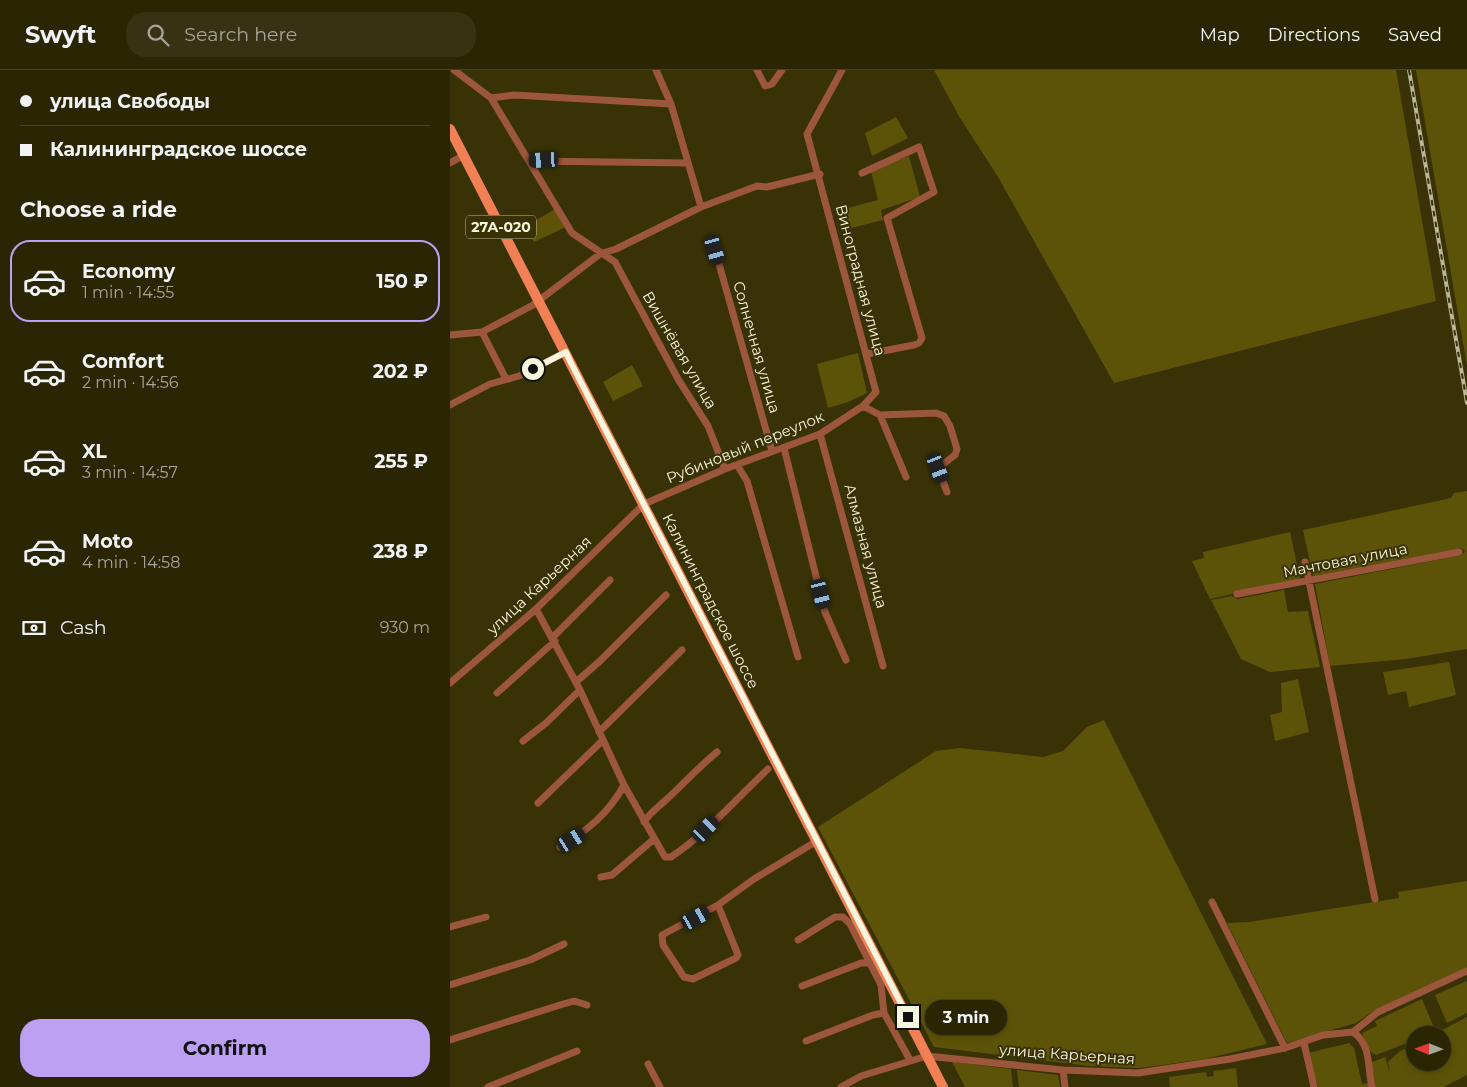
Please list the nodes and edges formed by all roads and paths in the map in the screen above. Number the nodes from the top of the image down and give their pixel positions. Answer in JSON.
{"nodes":[{"id":1,"x":454,"y":70,"type":"edge"},
{"id":2,"x":656,"y":70,"type":"edge"},
{"id":3,"x":757,"y":70,"type":"edge"},
{"id":4,"x":782,"y":70,"type":"edge"},
{"id":5,"x":842,"y":70,"type":"edge"},
{"id":6,"x":491,"y":98,"type":"junction"},
{"id":7,"x":671,"y":104,"type":"junction"},
{"id":8,"x":450,"y":129,"type":"edge"},
{"id":9,"x":464,"y":155,"type":"junction"},
{"id":10,"x":529,"y":161,"type":"junction"},
{"id":11,"x":450,"y":163,"type":"edge"},
{"id":12,"x":688,"y":163,"type":"junction"},
{"id":13,"x":862,"y":173,"type":"dead end"},
{"id":14,"x":820,"y":174,"type":"junction"},
{"id":15,"x":702,"y":207,"type":"junction"},
{"id":16,"x":715,"y":250,"type":"dead end"},
{"id":17,"x":600,"y":254,"type":"junction"},
{"id":18,"x":539,"y":300,"type":"junction"},
{"id":19,"x":482,"y":332,"type":"junction"},
{"id":20,"x":450,"y":335,"type":"edge"},
{"id":21,"x":566,"y":352,"type":"junction"},
{"id":22,"x":867,"y":354,"type":"junction"},
{"id":23,"x":506,"y":379,"type":"junction"},
{"id":24,"x":876,"y":392,"type":"joint"},
{"id":25,"x":450,"y":405,"type":"edge"},
{"id":26,"x":863,"y":406,"type":"junction"},
{"id":27,"x":880,"y":415,"type":"junction"},
{"id":28,"x":820,"y":434,"type":"junction"},
{"id":29,"x":784,"y":448,"type":"junction"},
{"id":30,"x":772,"y":451,"type":"junction"},
{"id":31,"x":737,"y":466,"type":"junction"},
{"id":32,"x":725,"y":469,"type":"junction"},
{"id":33,"x":906,"y":477,"type":"dead end"},
{"id":34,"x":947,"y":492,"type":"dead end"},
{"id":35,"x":644,"y":504,"type":"junction"},
{"id":36,"x":1458,"y":552,"type":"dead end"},
{"id":37,"x":1304,"y":562,"type":"dead end"},
{"id":38,"x":610,"y":580,"type":"dead end"},
{"id":39,"x":1308,"y":581,"type":"junction"},
{"id":40,"x":1237,"y":594,"type":"dead end"},
{"id":41,"x":666,"y":595,"type":"dead end"},
{"id":42,"x":536,"y":609,"type":"junction"},
{"id":43,"x":554,"y":639,"type":"junction"},
{"id":44,"x":682,"y":650,"type":"dead end"},
{"id":45,"x":798,"y":657,"type":"dead end"},
{"id":46,"x":846,"y":660,"type":"dead end"},
{"id":47,"x":883,"y":666,"type":"dead end"},
{"id":48,"x":576,"y":682,"type":"junction"},
{"id":49,"x":450,"y":683,"type":"edge"},
{"id":50,"x":580,"y":690,"type":"junction"},
{"id":51,"x":497,"y":693,"type":"dead end"},
{"id":52,"x":599,"y":732,"type":"junction"},
{"id":53,"x":523,"y":741,"type":"dead end"},
{"id":54,"x":602,"y":741,"type":"junction"},
{"id":55,"x":717,"y":752,"type":"dead end"},
{"id":56,"x":768,"y":769,"type":"dead end"},
{"id":57,"x":624,"y":785,"type":"junction"},
{"id":58,"x":538,"y":803,"type":"dead end"},
{"id":59,"x":644,"y":822,"type":"junction"},
{"id":60,"x":654,"y":839,"type":"junction"},
{"id":61,"x":817,"y":841,"type":"junction"},
{"id":62,"x":560,"y":847,"type":"dead end"},
{"id":63,"x":601,"y":877,"type":"dead end"},
{"id":64,"x":1375,"y":899,"type":"dead end"},
{"id":65,"x":1212,"y":902,"type":"dead end"},
{"id":66,"x":718,"y":905,"type":"junction"},
{"id":67,"x":486,"y":918,"type":"dead end"},
{"id":68,"x":450,"y":927,"type":"edge"},
{"id":69,"x":798,"y":940,"type":"dead end"},
{"id":70,"x":564,"y":944,"type":"dead end"},
{"id":71,"x":869,"y":963,"type":"junction"},
{"id":72,"x":1467,"y":971,"type":"edge"},
{"id":73,"x":450,"y":985,"type":"edge"},
{"id":74,"x":802,"y":986,"type":"dead end"},
{"id":75,"x":587,"y":1005,"type":"dead end"},
{"id":76,"x":884,"y":1013,"type":"junction"},
{"id":77,"x":1353,"y":1032,"type":"junction"},
{"id":78,"x":450,"y":1040,"type":"edge"},
{"id":79,"x":806,"y":1041,"type":"dead end"},
{"id":80,"x":1304,"y":1043,"type":"junction"},
{"id":81,"x":1285,"y":1048,"type":"junction"},
{"id":82,"x":577,"y":1051,"type":"dead end"},
{"id":83,"x":927,"y":1056,"type":"junction"},
{"id":84,"x":910,"y":1060,"type":"junction"},
{"id":85,"x":648,"y":1064,"type":"dead end"},
{"id":86,"x":1063,"y":1070,"type":"junction"},
{"id":87,"x":488,"y":1087,"type":"edge"},
{"id":88,"x":660,"y":1087,"type":"edge"},
{"id":89,"x":842,"y":1087,"type":"edge"},
{"id":90,"x":944,"y":1087,"type":"edge"},
{"id":91,"x":1065,"y":1087,"type":"edge"},
{"id":92,"x":1314,"y":1087,"type":"edge"},
{"id":93,"x":1372,"y":1087,"type":"edge"}],
"edges":[{"from":1,"to":6,"type":"street"},
{"from":2,"to":7,"type":"street"},
{"from":3,"to":4,"type":"street"},
{"from":5,"to":14,"type":"street","name":"Виноградная улица"},
{"from":6,"to":7,"type":"street"},
{"from":6,"to":10,"type":"street","name":"Вишнёвая улица"},
{"from":7,"to":12,"type":"street"},
{"from":8,"to":9,"type":"main road","name":"Калининградское шоссе","number":"27А-020"},
{"from":9,"to":11,"type":"street"},
{"from":9,"to":18,"type":"main road","name":"Калининградское шоссе","number":"27А-020"},
{"from":10,"to":12,"type":"street"},
{"from":10,"to":17,"type":"street","name":"Вишнёвая улица"},
{"from":12,"to":15,"type":"street"},
{"from":13,"to":22,"type":"street"},
{"from":14,"to":15,"type":"street"},
{"from":14,"to":22,"type":"street","name":"Виноградная улица"},
{"from":15,"to":17,"type":"street"},
{"from":16,"to":30,"type":"street","name":"Солнечная улица"},
{"from":17,"to":18,"type":"street"},
{"from":17,"to":32,"type":"street","name":"Вишнёвая улица"},
{"from":18,"to":19,"type":"street"},
{"from":18,"to":21,"type":"main road","name":"Калининградское шоссе","number":"27А-020"},
{"from":19,"to":20,"type":"street"},
{"from":19,"to":23,"type":"street"},
{"from":21,"to":23,"type":"street"},
{"from":21,"to":35,"type":"main road","name":"Калининградское шоссе","number":"27А-020"},
{"from":22,"to":24,"type":"street","name":"Виноградная улица"},
{"from":23,"to":25,"type":"street"},
{"from":24,"to":26,"type":"street","name":"Рубиновый переулок"},
{"from":26,"to":27,"type":"street"},
{"from":26,"to":28,"type":"street","name":"Рубиновый переулок"},
{"from":27,"to":33,"type":"street"},
{"from":27,"to":34,"type":"street"},
{"from":28,"to":29,"type":"street","name":"Рубиновый переулок"},
{"from":28,"to":47,"type":"street","name":"Алмазная улица"},
{"from":29,"to":30,"type":"street","name":"Рубиновый переулок"},
{"from":29,"to":46,"type":"street"},
{"from":30,"to":31,"type":"street","name":"Рубиновый переулок"},
{"from":31,"to":32,"type":"street","name":"Рубиновый переулок"},
{"from":31,"to":45,"type":"street"},
{"from":32,"to":35,"type":"street","name":"Рубиновый переулок"},
{"from":35,"to":42,"type":"street","name":"улица Карьерная"},
{"from":35,"to":61,"type":"main road","name":"Калининградское шоссе","number":"27А-020"},
{"from":36,"to":39,"type":"street","name":"Мачтовая улица"},
{"from":37,"to":39,"type":"street"},
{"from":38,"to":43,"type":"street"},
{"from":39,"to":40,"type":"street","name":"Мачтовая улица"},
{"from":39,"to":64,"type":"street"},
{"from":41,"to":48,"type":"street"},
{"from":42,"to":43,"type":"street"},
{"from":42,"to":49,"type":"street","name":"улица Карьерная"},
{"from":43,"to":48,"type":"street"},
{"from":43,"to":51,"type":"street"},
{"from":44,"to":52,"type":"street"},
{"from":48,"to":50,"type":"street"},
{"from":50,"to":52,"type":"street"},
{"from":50,"to":53,"type":"street"},
{"from":52,"to":54,"type":"street"},
{"from":54,"to":57,"type":"street"},
{"from":54,"to":58,"type":"street"},
{"from":55,"to":59,"type":"street"},
{"from":56,"to":60,"type":"street"},
{"from":57,"to":59,"type":"street"},
{"from":57,"to":62,"type":"street"},
{"from":59,"to":60,"type":"street"},
{"from":60,"to":63,"type":"street"},
{"from":61,"to":66,"type":"street"},
{"from":61,"to":83,"type":"main road","name":"Калининградское шоссе","number":"27А-020"},
{"from":65,"to":81,"type":"street"},
{"from":66,"to":66,"type":"street"},
{"from":67,"to":68,"type":"street"},
{"from":69,"to":71,"type":"street"},
{"from":70,"to":73,"type":"street"},
{"from":71,"to":74,"type":"street"},
{"from":71,"to":76,"type":"street"},
{"from":72,"to":77,"type":"street"},
{"from":75,"to":78,"type":"street"},
{"from":76,"to":79,"type":"street"},
{"from":76,"to":84,"type":"street"},
{"from":77,"to":80,"type":"street","name":"улица Карьерная"},
{"from":77,"to":93,"type":"street"},
{"from":80,"to":81,"type":"street","name":"улица Карьерная"},
{"from":80,"to":92,"type":"street"},
{"from":81,"to":86,"type":"street","name":"улица Карьерная"},
{"from":82,"to":87,"type":"street"},
{"from":83,"to":84,"type":"street","name":"улица Карьерная"},
{"from":83,"to":86,"type":"street","name":"улица Карьерная"},
{"from":83,"to":90,"type":"main road","name":"Калининградское шоссе","number":"27А-020"},
{"from":84,"to":89,"type":"street","name":"улица Карьерная"},
{"from":85,"to":88,"type":"street"},
{"from":86,"to":91,"type":"street"}]}
